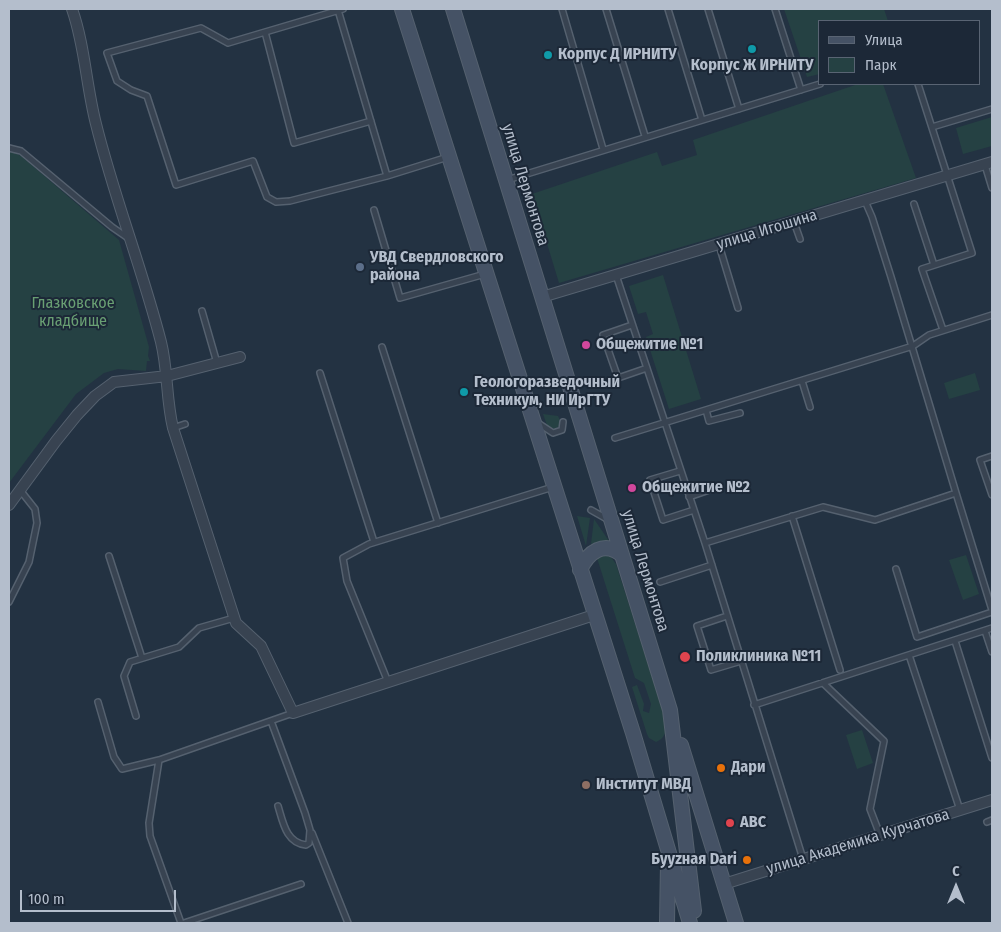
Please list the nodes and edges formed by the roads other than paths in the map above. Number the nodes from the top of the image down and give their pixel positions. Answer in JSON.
{"nodes":[{"id":1,"x":72,"y":9,"type":"edge"},
{"id":2,"x":340,"y":9,"type":"edge"},
{"id":3,"x":402,"y":9,"type":"edge"},
{"id":4,"x":453,"y":9,"type":"edge"},
{"id":5,"x":562,"y":9,"type":"edge"},
{"id":6,"x":606,"y":9,"type":"edge"},
{"id":7,"x":668,"y":9,"type":"edge"},
{"id":8,"x":708,"y":9,"type":"edge"},
{"id":9,"x":774,"y":9,"type":"edge"},
{"id":10,"x":265,"y":32,"type":"junction"},
{"id":11,"x":818,"y":85,"type":"edge"},
{"id":12,"x":918,"y":85,"type":"edge"},
{"id":13,"x":801,"y":90,"type":"junction"},
{"id":14,"x":739,"y":109,"type":"junction"},
{"id":15,"x":992,"y":109,"type":"edge"},
{"id":16,"x":702,"y":120,"type":"junction"},
{"id":17,"x":371,"y":121,"type":"junction"},
{"id":18,"x":932,"y":128,"type":"junction"},
{"id":19,"x":645,"y":136,"type":"junction"},
{"id":20,"x":9,"y":148,"type":"edge"},
{"id":21,"x":603,"y":149,"type":"junction"},
{"id":22,"x":449,"y":157,"type":"junction"},
{"id":23,"x":988,"y":164,"type":"edge"},
{"id":24,"x":387,"y":176,"type":"junction"},
{"id":25,"x":948,"y":176,"type":"junction"},
{"id":26,"x":506,"y":180,"type":"junction"},
{"id":27,"x":992,"y":188,"type":"edge"},
{"id":28,"x":865,"y":201,"type":"junction"},
{"id":29,"x":914,"y":204,"type":"dead end"},
{"id":30,"x":374,"y":210,"type":"dead end"},
{"id":31,"x":794,"y":222,"type":"junction"},
{"id":32,"x":800,"y":239,"type":"dead end"},
{"id":33,"x":130,"y":240,"type":"junction"},
{"id":34,"x":719,"y":245,"type":"junction"},
{"id":35,"x":934,"y":265,"type":"junction"},
{"id":36,"x":486,"y":274,"type":"junction"},
{"id":37,"x":616,"y":275,"type":"junction"},
{"id":38,"x":542,"y":297,"type":"junction"},
{"id":39,"x":738,"y":308,"type":"dead end"},
{"id":40,"x":202,"y":311,"type":"dead end"},
{"id":41,"x":992,"y":315,"type":"edge"},
{"id":42,"x":632,"y":325,"type":"junction"},
{"id":43,"x":942,"y":330,"type":"junction"},
{"id":44,"x":912,"y":346,"type":"junction"},
{"id":45,"x":382,"y":347,"type":"dead end"},
{"id":46,"x":240,"y":357,"type":"dead end"},
{"id":47,"x":217,"y":363,"type":"junction"},
{"id":48,"x":647,"y":368,"type":"junction"},
{"id":49,"x":320,"y":373,"type":"dead end"},
{"id":50,"x":167,"y":376,"type":"junction"},
{"id":51,"x":802,"y":381,"type":"junction"},
{"id":52,"x":810,"y":407,"type":"dead end"},
{"id":53,"x":706,"y":410,"type":"junction"},
{"id":54,"x":740,"y":413,"type":"dead end"},
{"id":55,"x":532,"y":418,"type":"junction"},
{"id":56,"x":563,"y":422,"type":"dead end"},
{"id":57,"x":664,"y":422,"type":"junction"},
{"id":58,"x":185,"y":424,"type":"dead end"},
{"id":59,"x":173,"y":428,"type":"junction"},
{"id":60,"x":616,"y":438,"type":"dead end"},
{"id":61,"x":992,"y":456,"type":"edge"},
{"id":62,"x":680,"y":471,"type":"junction"},
{"id":63,"x":554,"y":487,"type":"junction"},
{"id":64,"x":715,"y":488,"type":"dead end"},
{"id":65,"x":20,"y":490,"type":"junction"},
{"id":66,"x":956,"y":493,"type":"junction"},
{"id":67,"x":992,"y":495,"type":"edge"},
{"id":68,"x":689,"y":497,"type":"junction"},
{"id":69,"x":9,"y":505,"type":"edge"},
{"id":70,"x":591,"y":510,"type":"dead end"},
{"id":71,"x":694,"y":510,"type":"junction"},
{"id":72,"x":792,"y":516,"type":"junction"},
{"id":73,"x":612,"y":522,"type":"junction"},
{"id":74,"x":438,"y":523,"type":"junction"},
{"id":75,"x":374,"y":542,"type":"junction"},
{"id":76,"x":704,"y":543,"type":"junction"},
{"id":77,"x":622,"y":555,"type":"junction"},
{"id":78,"x":109,"y":556,"type":"dead end"},
{"id":79,"x":712,"y":565,"type":"junction"},
{"id":80,"x":896,"y":569,"type":"dead end"},
{"id":81,"x":580,"y":570,"type":"junction"},
{"id":82,"x":660,"y":582,"type":"dead end"},
{"id":83,"x":9,"y":602,"type":"edge"},
{"id":84,"x":992,"y":610,"type":"edge"},
{"id":85,"x":594,"y":615,"type":"junction"},
{"id":86,"x":727,"y":616,"type":"junction"},
{"id":87,"x":234,"y":618,"type":"junction"},
{"id":88,"x":992,"y":628,"type":"edge"},
{"id":89,"x":985,"y":631,"type":"junction"},
{"id":90,"x":954,"y":641,"type":"junction"},
{"id":91,"x":992,"y":652,"type":"edge"},
{"id":92,"x":909,"y":655,"type":"junction"},
{"id":93,"x":142,"y":658,"type":"junction"},
{"id":94,"x":741,"y":661,"type":"junction"},
{"id":95,"x":840,"y":670,"type":"dead end"},
{"id":96,"x":388,"y":682,"type":"junction"},
{"id":97,"x":823,"y":683,"type":"junction"},
{"id":98,"x":98,"y":702,"type":"dead end"},
{"id":99,"x":754,"y":706,"type":"junction"},
{"id":100,"x":670,"y":710,"type":"junction"},
{"id":101,"x":293,"y":713,"type":"junction"},
{"id":102,"x":136,"y":716,"type":"dead end"},
{"id":103,"x":272,"y":721,"type":"junction"},
{"id":104,"x":992,"y":758,"type":"edge"},
{"id":105,"x":160,"y":760,"type":"junction"},
{"id":106,"x":992,"y":800,"type":"edge"},
{"id":107,"x":278,"y":806,"type":"dead end"},
{"id":108,"x":960,"y":810,"type":"junction"},
{"id":109,"x":310,"y":830,"type":"junction"},
{"id":110,"x":880,"y":835,"type":"junction"},
{"id":111,"x":667,"y":844,"type":"junction"},
{"id":112,"x":803,"y":860,"type":"junction"},
{"id":113,"x":301,"y":884,"type":"dead end"},
{"id":114,"x":724,"y":884,"type":"junction"},
{"id":115,"x":183,"y":923,"type":"edge"},
{"id":116,"x":348,"y":923,"type":"edge"},
{"id":117,"x":667,"y":923,"type":"edge"},
{"id":118,"x":690,"y":923,"type":"edge"},
{"id":119,"x":696,"y":923,"type":"edge"},
{"id":120,"x":736,"y":923,"type":"edge"}],
"edges":[{"from":1,"to":33,"type":"street"},
{"from":2,"to":10,"type":"lane"},
{"from":2,"to":17,"type":"lane"},
{"from":3,"to":22,"type":"main road"},
{"from":4,"to":26,"type":"main road","name":"улица Лермонтова"},
{"from":5,"to":21,"type":"lane"},
{"from":6,"to":19,"type":"lane"},
{"from":7,"to":16,"type":"lane"},
{"from":8,"to":14,"type":"lane"},
{"from":9,"to":13,"type":"lane"},
{"from":10,"to":17,"type":"lane"},
{"from":10,"to":24,"type":"lane"},
{"from":11,"to":13,"type":"lane"},
{"from":12,"to":18,"type":"lane"},
{"from":13,"to":14,"type":"lane"},
{"from":14,"to":16,"type":"lane"},
{"from":15,"to":18,"type":"lane"},
{"from":16,"to":19,"type":"lane"},
{"from":17,"to":24,"type":"lane"},
{"from":18,"to":25,"type":"lane"},
{"from":19,"to":21,"type":"lane"},
{"from":20,"to":33,"type":"lane"},
{"from":21,"to":26,"type":"lane"},
{"from":22,"to":24,"type":"lane"},
{"from":22,"to":36,"type":"main road"},
{"from":23,"to":25,"type":"street","name":"улица Игошина"},
{"from":23,"to":27,"type":"lane"},
{"from":25,"to":28,"type":"street","name":"улица Игошина"},
{"from":25,"to":35,"type":"lane"},
{"from":26,"to":38,"type":"main road","name":"улица Лермонтова"},
{"from":28,"to":31,"type":"street","name":"улица Игошина"},
{"from":28,"to":44,"type":"lane"},
{"from":29,"to":35,"type":"lane"},
{"from":30,"to":36,"type":"lane"},
{"from":31,"to":32,"type":"lane"},
{"from":31,"to":34,"type":"street","name":"улица Игошина"},
{"from":33,"to":50,"type":"street"},
{"from":34,"to":37,"type":"street","name":"улица Игошина"},
{"from":34,"to":39,"type":"lane"},
{"from":35,"to":43,"type":"lane"},
{"from":36,"to":55,"type":"main road"},
{"from":37,"to":38,"type":"street","name":"улица Игошина"},
{"from":37,"to":42,"type":"lane"},
{"from":38,"to":73,"type":"main road","name":"улица Лермонтова"},
{"from":40,"to":47,"type":"lane"},
{"from":41,"to":43,"type":"lane"},
{"from":42,"to":48,"type":"lane"},
{"from":42,"to":48,"type":"lane"},
{"from":43,"to":44,"type":"lane"},
{"from":44,"to":51,"type":"lane"},
{"from":44,"to":66,"type":"lane"},
{"from":45,"to":74,"type":"lane"},
{"from":46,"to":47,"type":"street"},
{"from":47,"to":50,"type":"street"},
{"from":48,"to":57,"type":"lane"},
{"from":49,"to":75,"type":"lane"},
{"from":50,"to":59,"type":"street"},
{"from":50,"to":65,"type":"street"},
{"from":51,"to":52,"type":"lane"},
{"from":51,"to":53,"type":"lane"},
{"from":53,"to":54,"type":"lane"},
{"from":53,"to":57,"type":"lane"},
{"from":55,"to":56,"type":"lane"},
{"from":55,"to":63,"type":"main road"},
{"from":57,"to":60,"type":"lane"},
{"from":57,"to":62,"type":"lane"},
{"from":58,"to":59,"type":"lane"},
{"from":59,"to":87,"type":"street"},
{"from":61,"to":67,"type":"lane"},
{"from":62,"to":68,"type":"lane"},
{"from":62,"to":71,"type":"lane"},
{"from":63,"to":74,"type":"lane"},
{"from":63,"to":81,"type":"main road"},
{"from":64,"to":68,"type":"lane"},
{"from":65,"to":69,"type":"street"},
{"from":65,"to":83,"type":"lane"},
{"from":66,"to":72,"type":"lane"},
{"from":66,"to":84,"type":"lane"},
{"from":68,"to":71,"type":"lane"},
{"from":70,"to":73,"type":"lane"},
{"from":71,"to":76,"type":"lane"},
{"from":72,"to":76,"type":"lane"},
{"from":72,"to":95,"type":"lane"},
{"from":73,"to":77,"type":"main road","name":"улица Лермонтова"},
{"from":74,"to":75,"type":"lane"},
{"from":75,"to":96,"type":"lane"},
{"from":76,"to":79,"type":"lane"},
{"from":77,"to":81,"type":"main road"},
{"from":77,"to":100,"type":"main road","name":"улица Лермонтова"},
{"from":78,"to":93,"type":"lane"},
{"from":79,"to":82,"type":"lane"},
{"from":79,"to":86,"type":"lane"},
{"from":80,"to":84,"type":"lane"},
{"from":81,"to":85,"type":"main road"},
{"from":85,"to":96,"type":"street"},
{"from":85,"to":111,"type":"main road"},
{"from":86,"to":94,"type":"lane"},
{"from":86,"to":94,"type":"lane"},
{"from":87,"to":93,"type":"lane"},
{"from":87,"to":101,"type":"street"},
{"from":88,"to":89,"type":"lane"},
{"from":89,"to":90,"type":"lane"},
{"from":89,"to":91,"type":"lane"},
{"from":90,"to":92,"type":"lane"},
{"from":90,"to":104,"type":"lane"},
{"from":92,"to":97,"type":"lane"},
{"from":92,"to":108,"type":"lane"},
{"from":93,"to":102,"type":"lane"},
{"from":94,"to":99,"type":"lane"},
{"from":96,"to":101,"type":"street"},
{"from":97,"to":99,"type":"lane"},
{"from":97,"to":110,"type":"lane"},
{"from":98,"to":105,"type":"lane"},
{"from":99,"to":112,"type":"lane"},
{"from":100,"to":114,"type":"main road"},
{"from":100,"to":119,"type":"main road","name":"улица Лермонтова"},
{"from":101,"to":103,"type":"lane"},
{"from":103,"to":105,"type":"lane"},
{"from":103,"to":109,"type":"lane"},
{"from":105,"to":115,"type":"lane"},
{"from":106,"to":108,"type":"street","name":"улица Академика Курчатова"},
{"from":107,"to":109,"type":"lane"},
{"from":108,"to":110,"type":"street","name":"улица Академика Курчатова"},
{"from":109,"to":116,"type":"lane"},
{"from":110,"to":112,"type":"street","name":"улица Академика Курчатова"},
{"from":111,"to":117,"type":"main road"},
{"from":111,"to":118,"type":"main road"},
{"from":112,"to":114,"type":"street","name":"улица Академика Курчатова"},
{"from":113,"to":115,"type":"lane"},
{"from":114,"to":120,"type":"main road"}]}
